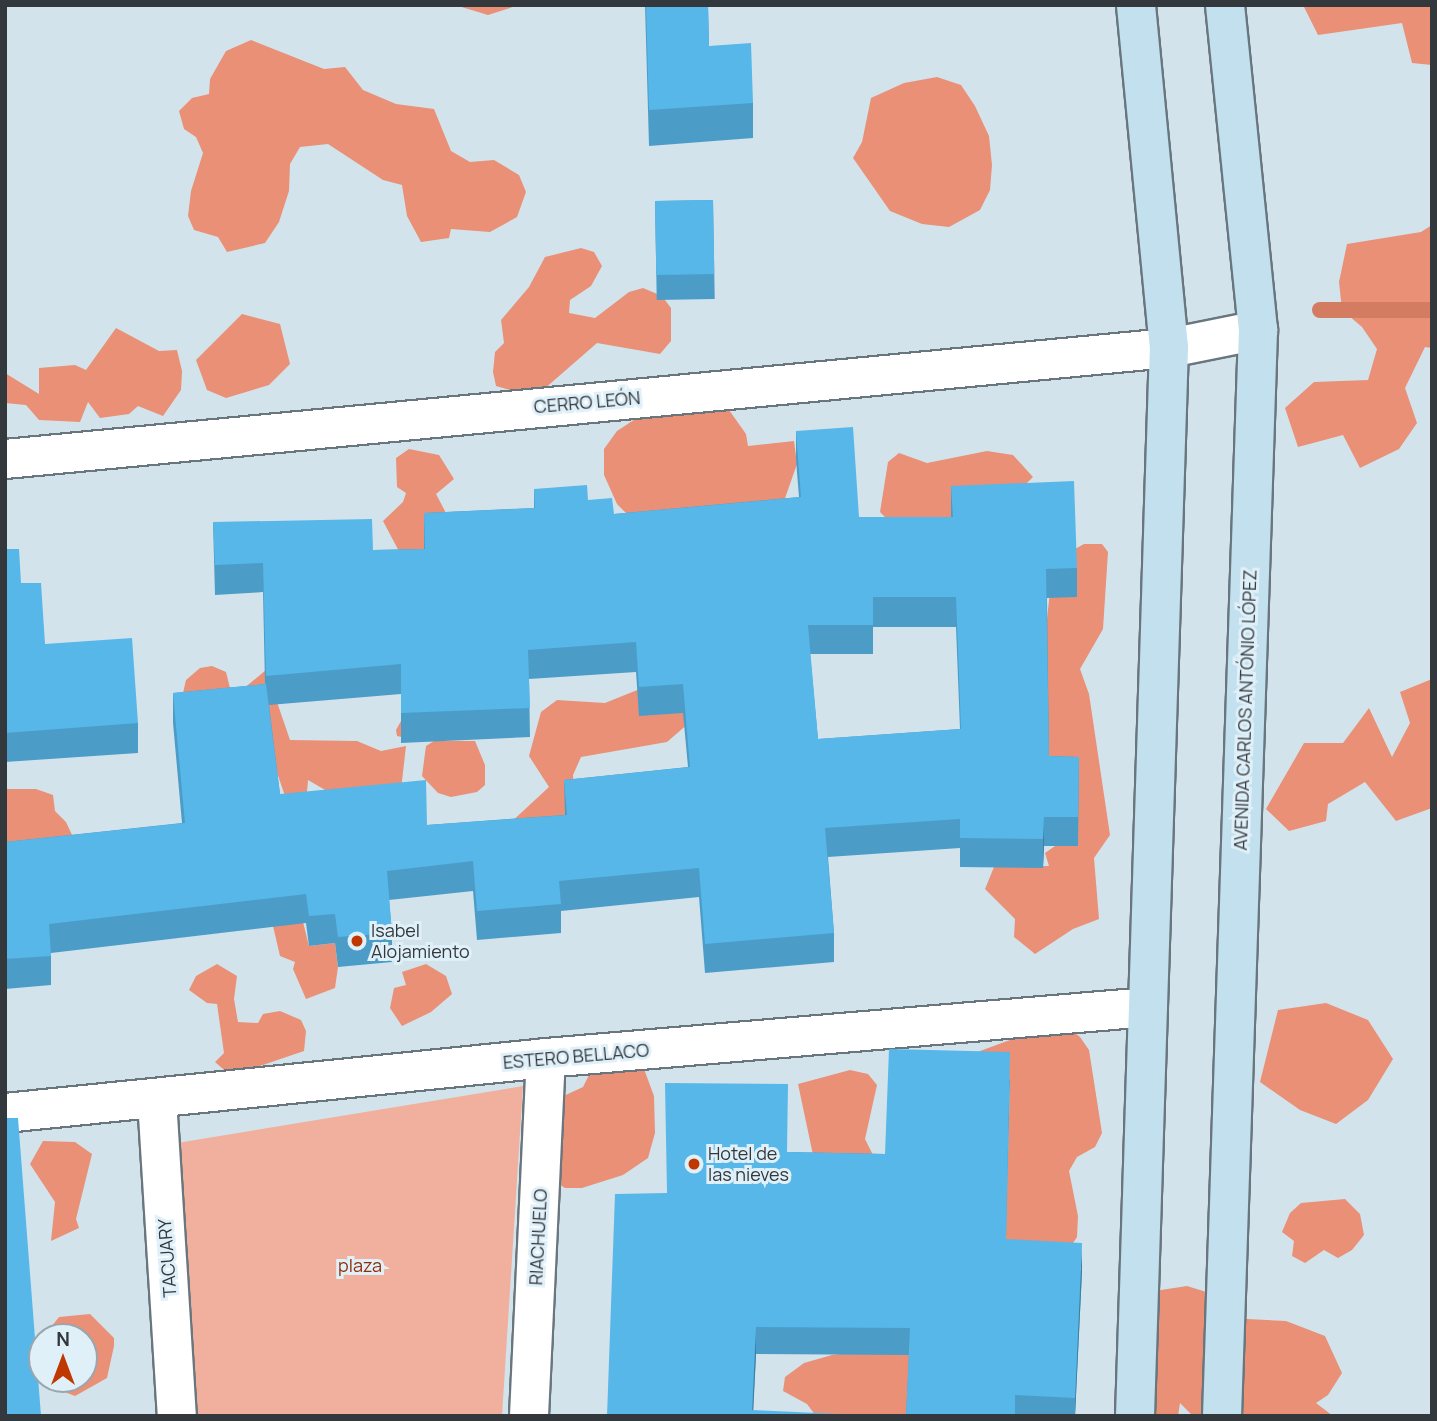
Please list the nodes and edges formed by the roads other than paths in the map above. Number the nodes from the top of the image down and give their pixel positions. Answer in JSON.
{"nodes":[{"id":1,"x":1136,"y":5,"type":"edge"},
{"id":2,"x":1225,"y":5,"type":"edge"},
{"id":3,"x":1258,"y":330,"type":"junction"},
{"id":4,"x":1169,"y":348,"type":"junction"},
{"id":5,"x":5,"y":459,"type":"edge"},
{"id":6,"x":1147,"y":1007,"type":"junction"},
{"id":7,"x":546,"y":1058,"type":"junction"},
{"id":8,"x":157,"y":1100,"type":"junction"},
{"id":9,"x":5,"y":1113,"type":"edge"},
{"id":10,"x":177,"y":1416,"type":"edge"},
{"id":11,"x":529,"y":1416,"type":"edge"},
{"id":12,"x":1135,"y":1416,"type":"edge"},
{"id":13,"x":1222,"y":1416,"type":"edge"}],
"edges":[{"from":1,"to":4,"type":"main road"},
{"from":2,"to":3,"type":"main road","name":"AVENIDA CARLOS ANTÓNIO LÓPEZ"},
{"from":3,"to":4,"type":"street","name":"CERRO LEÓN"},
{"from":3,"to":13,"type":"main road","name":"AVENIDA CARLOS ANTÓNIO LÓPEZ"},
{"from":4,"to":5,"type":"street","name":"CERRO LEÓN"},
{"from":4,"to":6,"type":"main road"},
{"from":6,"to":7,"type":"street","name":"ESTERO BELLACO"},
{"from":6,"to":12,"type":"main road"},
{"from":7,"to":8,"type":"street","name":"ESTERO BELLACO"},
{"from":7,"to":11,"type":"street","name":"RIACHUELO"},
{"from":8,"to":9,"type":"street","name":"ESTERO BELLACO"},
{"from":8,"to":10,"type":"street","name":"TACUARY"}]}
